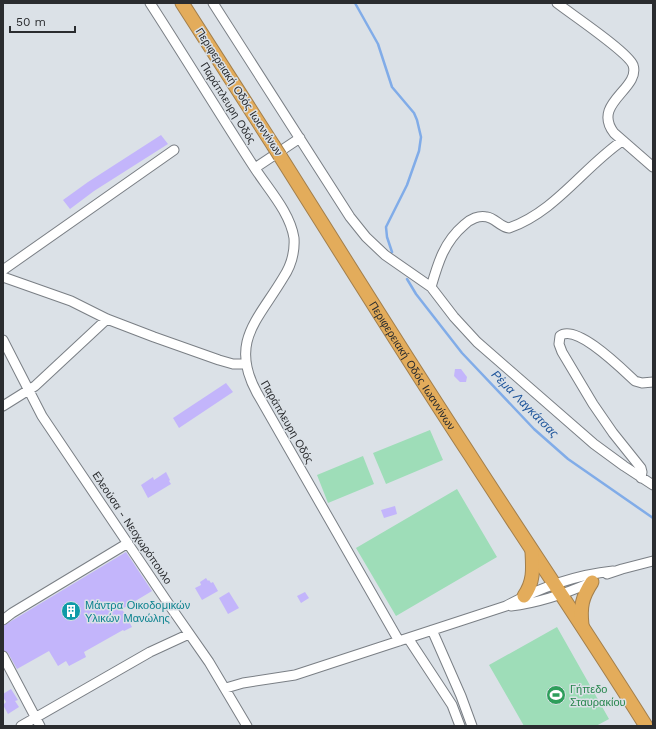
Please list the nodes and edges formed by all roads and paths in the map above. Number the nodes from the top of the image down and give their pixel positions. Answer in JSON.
{"nodes":[{"id":1,"x":150,"y":3,"type":"edge"},
{"id":2,"x":182,"y":3,"type":"edge"},
{"id":3,"x":213,"y":3,"type":"edge"},
{"id":4,"x":556,"y":3,"type":"edge"},
{"id":5,"x":300,"y":138,"type":"junction"},
{"id":6,"x":622,"y":141,"type":"junction"},
{"id":7,"x":174,"y":150,"type":"dead end"},
{"id":8,"x":653,"y":166,"type":"edge"},
{"id":9,"x":255,"y":168,"type":"junction"},
{"id":10,"x":3,"y":270,"type":"edge"},
{"id":11,"x":3,"y":277,"type":"edge"},
{"id":12,"x":431,"y":287,"type":"junction"},
{"id":13,"x":107,"y":319,"type":"junction"},
{"id":14,"x":3,"y":340,"type":"edge"},
{"id":15,"x":246,"y":364,"type":"junction"},
{"id":16,"x":653,"y":382,"type":"edge"},
{"id":17,"x":28,"y":391,"type":"junction"},
{"id":18,"x":3,"y":406,"type":"edge"},
{"id":19,"x":641,"y":478,"type":"junction"},
{"id":20,"x":653,"y":485,"type":"edge"},
{"id":21,"x":128,"y":543,"type":"junction"},
{"id":22,"x":532,"y":550,"type":"junction"},
{"id":23,"x":653,"y":562,"type":"edge"},
{"id":24,"x":613,"y":571,"type":"junction"},
{"id":25,"x":592,"y":582,"type":"junction"},
{"id":26,"x":558,"y":589,"type":"junction"},
{"id":27,"x":524,"y":596,"type":"junction"},
{"id":28,"x":506,"y":606,"type":"junction"},
{"id":29,"x":3,"y":620,"type":"edge"},
{"id":30,"x":582,"y":625,"type":"junction"},
{"id":31,"x":432,"y":630,"type":"junction"},
{"id":32,"x":189,"y":634,"type":"junction"},
{"id":33,"x":408,"y":638,"type":"junction"},
{"id":34,"x":399,"y":641,"type":"junction"},
{"id":35,"x":3,"y":656,"type":"edge"},
{"id":36,"x":226,"y":688,"type":"junction"},
{"id":37,"x":36,"y":717,"type":"junction"},
{"id":38,"x":21,"y":726,"type":"edge"},
{"id":39,"x":40,"y":726,"type":"edge"},
{"id":40,"x":248,"y":726,"type":"edge"},
{"id":41,"x":460,"y":726,"type":"edge"},
{"id":42,"x":472,"y":726,"type":"edge"},
{"id":43,"x":646,"y":726,"type":"edge"}],
"edges":[{"from":1,"to":9,"type":"street","name":"Παράπλευρη Οδός"},
{"from":2,"to":22,"type":"highway","name":"Περιφερειακή Οδός Ιωαννίνων"},
{"from":3,"to":5,"type":"street"},
{"from":4,"to":6,"type":"street"},
{"from":5,"to":9,"type":"street"},
{"from":5,"to":12,"type":"street"},
{"from":6,"to":8,"type":"street"},
{"from":6,"to":12,"type":"street"},
{"from":7,"to":10,"type":"street"},
{"from":9,"to":15,"type":"street","name":"Παράπλευρη Οδός"},
{"from":11,"to":13,"type":"street"},
{"from":12,"to":19,"type":"street"},
{"from":13,"to":15,"type":"street"},
{"from":13,"to":17,"type":"street"},
{"from":14,"to":17,"type":"street","name":"Ελεούσα - Νεοχωρόπουλο"},
{"from":15,"to":34,"type":"street","name":"Παράπλευρη Οδός"},
{"from":16,"to":19,"type":"street"},
{"from":17,"to":18,"type":"street"},
{"from":17,"to":21,"type":"street","name":"Ελεούσα - Νεοχωρόπουλο"},
{"from":19,"to":20,"type":"street"},
{"from":21,"to":29,"type":"street"},
{"from":21,"to":32,"type":"street","name":"Ελεούσα - Νεοχωρόπουλο"},
{"from":22,"to":26,"type":"highway","name":"Περιφερειακή Οδός Ιωαννίνων"},
{"from":22,"to":27,"type":"highway"},
{"from":23,"to":24,"type":"street"},
{"from":24,"to":25,"type":"street"},
{"from":24,"to":26,"type":"street"},
{"from":25,"to":26,"type":"street"},
{"from":25,"to":30,"type":"highway"},
{"from":26,"to":27,"type":"street"},
{"from":26,"to":28,"type":"street"},
{"from":26,"to":30,"type":"highway","name":"Περιφερειακή Οδός Ιωαννίνων"},
{"from":27,"to":28,"type":"street"},
{"from":28,"to":31,"type":"street"},
{"from":30,"to":43,"type":"highway","name":"Περιφερειακή Οδός Ιωαννίνων"},
{"from":31,"to":33,"type":"street"},
{"from":31,"to":42,"type":"street"},
{"from":32,"to":36,"type":"street","name":"Ελεούσα - Νεοχωρόπουλο"},
{"from":32,"to":37,"type":"street"},
{"from":33,"to":34,"type":"street"},
{"from":33,"to":41,"type":"street"},
{"from":34,"to":36,"type":"street"},
{"from":35,"to":37,"type":"street"},
{"from":36,"to":40,"type":"street","name":"Ελεούσα - Νεοχωρόπουλο"},
{"from":37,"to":38,"type":"street"},
{"from":37,"to":39,"type":"street"}]}
